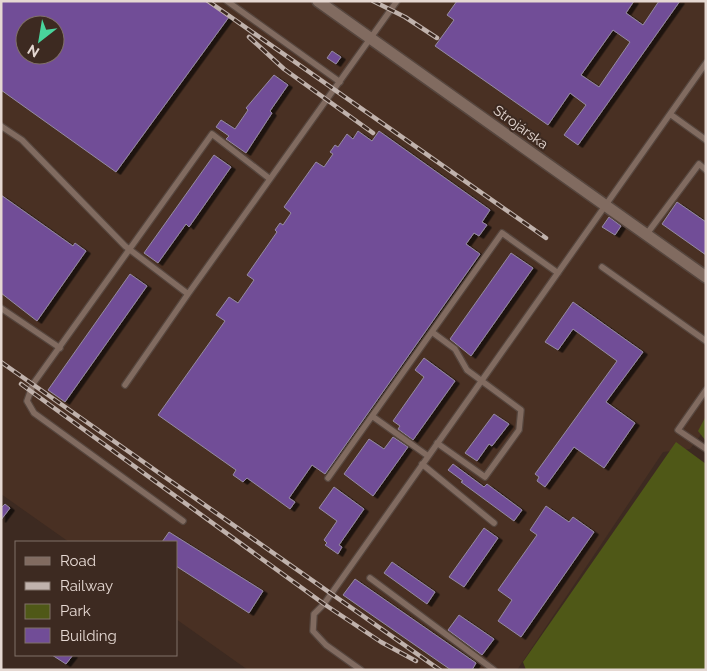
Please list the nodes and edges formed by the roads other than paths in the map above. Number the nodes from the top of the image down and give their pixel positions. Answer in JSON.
{"nodes":[{"id":1,"x":227,"y":1,"type":"edge"},
{"id":2,"x":318,"y":1,"type":"edge"},
{"id":3,"x":397,"y":1,"type":"edge"},
{"id":4,"x":370,"y":38,"type":"junction"},
{"id":5,"x":706,"y":63,"type":"edge"},
{"id":6,"x":340,"y":82,"type":"junction"},
{"id":7,"x":670,"y":114,"type":"junction"},
{"id":8,"x":1,"y":126,"type":"edge"},
{"id":9,"x":706,"y":140,"type":"edge"},
{"id":10,"x":706,"y":170,"type":"edge"},
{"id":11,"x":270,"y":179,"type":"junction"},
{"id":12,"x":605,"y":206,"type":"junction"},
{"id":13,"x":646,"y":235,"type":"junction"},
{"id":14,"x":128,"y":249,"type":"junction"},
{"id":15,"x":602,"y":267,"type":"dead end"},
{"id":16,"x":558,"y":272,"type":"junction"},
{"id":17,"x":706,"y":277,"type":"edge"},
{"id":18,"x":188,"y":294,"type":"junction"},
{"id":19,"x":1,"y":308,"type":"edge"},
{"id":20,"x":432,"y":332,"type":"junction"},
{"id":21,"x":706,"y":341,"type":"edge"},
{"id":22,"x":60,"y":348,"type":"junction"},
{"id":23,"x":481,"y":380,"type":"junction"},
{"id":24,"x":125,"y":385,"type":"dead end"},
{"id":25,"x":706,"y":390,"type":"edge"},
{"id":26,"x":372,"y":416,"type":"junction"},
{"id":27,"x":437,"y":443,"type":"junction"},
{"id":28,"x":706,"y":449,"type":"edge"},
{"id":29,"x":428,"y":456,"type":"junction"},
{"id":30,"x":422,"y":464,"type":"junction"},
{"id":31,"x":328,"y":478,"type":"dead end"},
{"id":32,"x":183,"y":521,"type":"dead end"},
{"id":33,"x":494,"y":523,"type":"dead end"},
{"id":34,"x":370,"y":578,"type":"dead end"},
{"id":35,"x":361,"y":670,"type":"edge"},
{"id":36,"x":494,"y":670,"type":"edge"}],
"edges":[{"from":1,"to":6,"type":"lane"},
{"from":2,"to":4,"type":"street","name":"Strojárska"},
{"from":3,"to":4,"type":"lane"},
{"from":4,"to":6,"type":"lane"},
{"from":4,"to":12,"type":"street","name":"Strojárska"},
{"from":5,"to":7,"type":"lane"},
{"from":6,"to":11,"type":"lane"},
{"from":7,"to":9,"type":"lane"},
{"from":7,"to":12,"type":"lane"},
{"from":8,"to":14,"type":"lane"},
{"from":10,"to":13,"type":"lane"},
{"from":11,"to":14,"type":"lane"},
{"from":11,"to":18,"type":"lane"},
{"from":12,"to":13,"type":"street","name":"Strojárska"},
{"from":12,"to":16,"type":"lane"},
{"from":13,"to":17,"type":"street","name":"Strojárska"},
{"from":14,"to":18,"type":"lane"},
{"from":14,"to":22,"type":"lane"},
{"from":15,"to":21,"type":"lane"},
{"from":16,"to":20,"type":"lane"},
{"from":16,"to":23,"type":"lane"},
{"from":18,"to":24,"type":"lane"},
{"from":19,"to":22,"type":"lane"},
{"from":20,"to":23,"type":"lane"},
{"from":20,"to":26,"type":"lane"},
{"from":22,"to":32,"type":"lane"},
{"from":23,"to":27,"type":"lane"},
{"from":23,"to":27,"type":"lane"},
{"from":25,"to":28,"type":"lane"},
{"from":26,"to":29,"type":"lane"},
{"from":26,"to":31,"type":"lane"},
{"from":27,"to":29,"type":"lane"},
{"from":29,"to":30,"type":"lane"},
{"from":30,"to":33,"type":"lane"},
{"from":30,"to":35,"type":"lane"},
{"from":34,"to":36,"type":"lane"}]}
